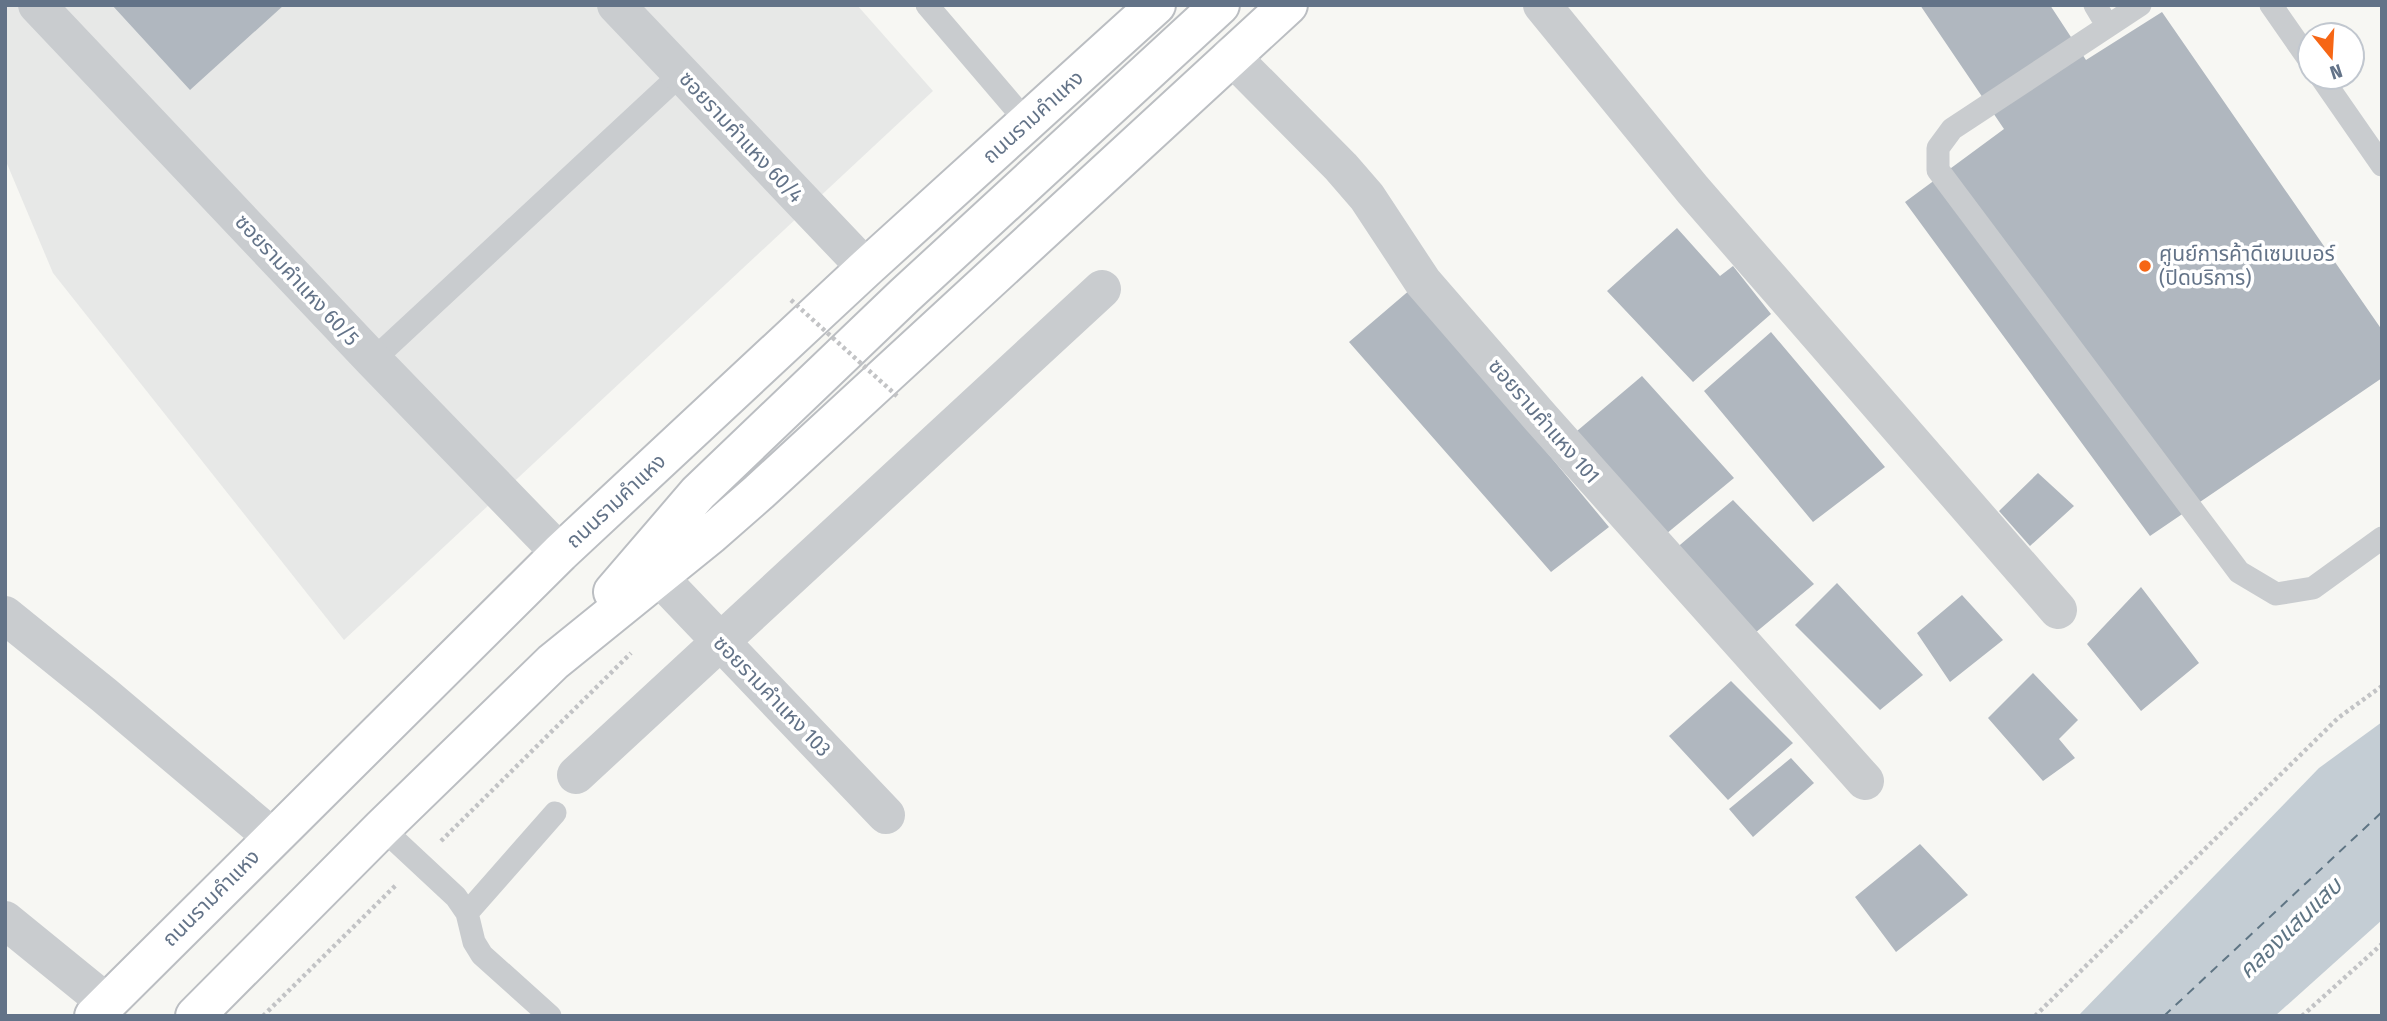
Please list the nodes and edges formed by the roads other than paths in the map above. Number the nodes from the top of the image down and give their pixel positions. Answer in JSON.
{"nodes":[{"id":1,"x":37,"y":5,"type":"edge"},
{"id":2,"x":616,"y":5,"type":"edge"},
{"id":3,"x":927,"y":5,"type":"edge"},
{"id":4,"x":1156,"y":5,"type":"edge"},
{"id":5,"x":1220,"y":5,"type":"edge"},
{"id":6,"x":1288,"y":5,"type":"edge"},
{"id":7,"x":1542,"y":5,"type":"edge"},
{"id":8,"x":2095,"y":5,"type":"edge"},
{"id":9,"x":2140,"y":5,"type":"edge"},
{"id":10,"x":2271,"y":5,"type":"edge"},
{"id":11,"x":2107,"y":25,"type":"junction"},
{"id":12,"x":2296,"y":41,"type":"edge"},
{"id":13,"x":1231,"y":56,"type":"junction"},
{"id":14,"x":681,"y":74,"type":"junction"},
{"id":15,"x":2331,"y":91,"type":"edge"},
{"id":16,"x":1027,"y":122,"type":"junction"},
{"id":17,"x":2382,"y":165,"type":"edge"},
{"id":18,"x":866,"y":268,"type":"junction"},
{"id":19,"x":1102,"y":289,"type":"dead end"},
{"id":20,"x":373,"y":360,"type":"junction"},
{"id":21,"x":2382,"y":538,"type":"edge"},
{"id":22,"x":560,"y":553,"type":"junction"},
{"id":23,"x":659,"y":577,"type":"junction"},
{"id":24,"x":2058,"y":610,"type":"dead end"},
{"id":25,"x":5,"y":615,"type":"edge"},
{"id":26,"x":719,"y":641,"type":"junction"},
{"id":27,"x":552,"y":662,"type":"junction"},
{"id":28,"x":576,"y":775,"type":"dead end"},
{"id":29,"x":1865,"y":781,"type":"dead end"},
{"id":30,"x":555,"y":813,"type":"dead end"},
{"id":31,"x":886,"y":815,"type":"dead end"},
{"id":32,"x":382,"y":828,"type":"junction"},
{"id":33,"x":272,"y":837,"type":"junction"},
{"id":34,"x":467,"y":913,"type":"junction"},
{"id":35,"x":5,"y":920,"type":"edge"},
{"id":36,"x":100,"y":1009,"type":"edge"},
{"id":37,"x":195,"y":1016,"type":"edge"},
{"id":38,"x":550,"y":1016,"type":"edge"}],
"edges":[{"from":1,"to":20,"type":"street","name":"ซอยรามคำแหง 60/5"},
{"from":2,"to":14,"type":"street","name":"ซอยรามคำแหง 60/4"},
{"from":3,"to":16,"type":"lane"},
{"from":4,"to":16,"type":"main road","name":"ถนนรามคำแหง"},
{"from":5,"to":27,"type":"main road","name":"ถนนรามคำแหง"},
{"from":6,"to":13,"type":"main road","name":"ถนนรามคำแหง"},
{"from":7,"to":24,"type":"street"},
{"from":8,"to":11,"type":"lane"},
{"from":9,"to":11,"type":"lane"},
{"from":10,"to":12,"type":"lane"},
{"from":11,"to":21,"type":"lane"},
{"from":13,"to":23,"type":"main road","name":"ถนนรามคำแหง"},
{"from":13,"to":29,"type":"street","name":"ซอยรามคำแหง 101"},
{"from":14,"to":18,"type":"street","name":"ซอยรามคำแหง 60/4"},
{"from":14,"to":20,"type":"lane"},
{"from":15,"to":17,"type":"lane"},
{"from":16,"to":18,"type":"main road","name":"ถนนรามคำแหง"},
{"from":18,"to":22,"type":"main road","name":"ถนนรามคำแหง"},
{"from":19,"to":26,"type":"street"},
{"from":20,"to":22,"type":"street","name":"ซอยรามคำแหง 60/5"},
{"from":22,"to":33,"type":"main road","name":"ถนนรามคำแหง"},
{"from":23,"to":26,"type":"street","name":"ซอยรามคำแหง 103"},
{"from":23,"to":27,"type":"main road","name":"ถนนรามคำแหง"},
{"from":25,"to":33,"type":"street"},
{"from":26,"to":28,"type":"street"},
{"from":26,"to":31,"type":"street","name":"ซอยรามคำแหง 103"},
{"from":27,"to":32,"type":"main road","name":"ถนนรามคำแหง"},
{"from":30,"to":34,"type":"lane"},
{"from":32,"to":34,"type":"lane"},
{"from":32,"to":37,"type":"main road","name":"ถนนรามคำแหง"},
{"from":33,"to":36,"type":"main road","name":"ถนนรามคำแหง"},
{"from":34,"to":38,"type":"lane"},
{"from":35,"to":36,"type":"street"}]}
